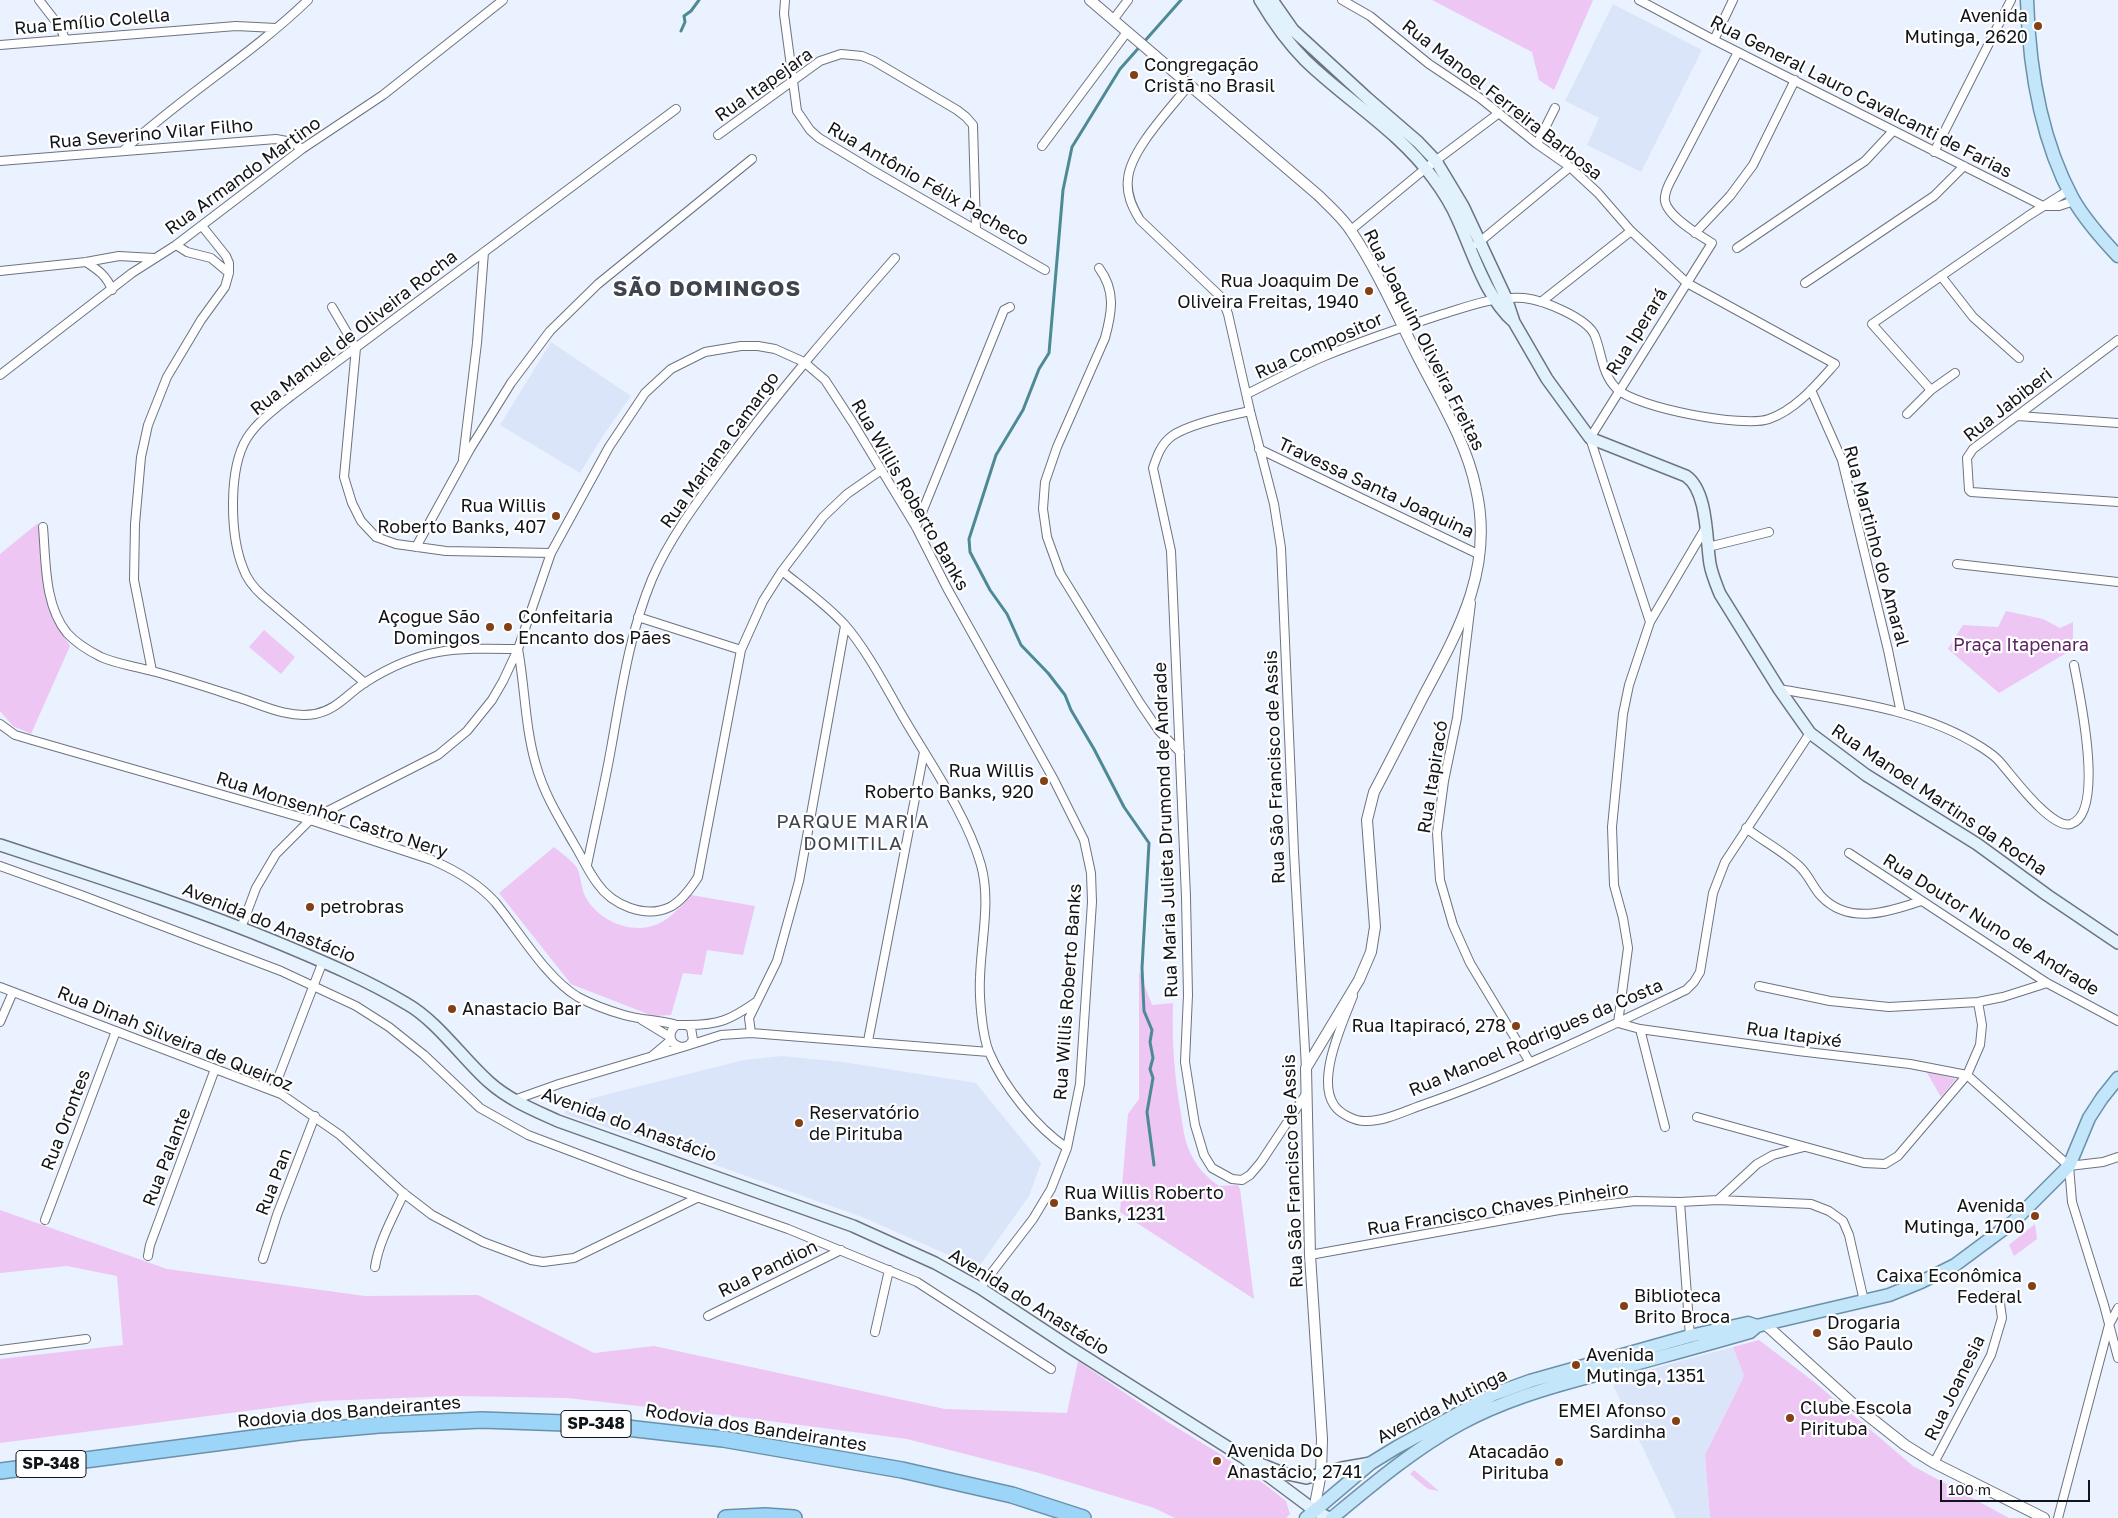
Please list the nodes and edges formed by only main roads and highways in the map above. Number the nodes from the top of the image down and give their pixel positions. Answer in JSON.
{"nodes":[{"id":1,"x":1260,"y":0,"type":"edge"},
{"id":2,"x":1272,"y":0,"type":"edge"},
{"id":3,"x":2027,"y":0,"type":"edge"},
{"id":4,"x":1474,"y":246,"type":"junction"},
{"id":5,"x":2118,"y":255,"type":"edge"},
{"id":6,"x":0,"y":845,"type":"edge"},
{"id":7,"x":2118,"y":943,"type":"edge"},
{"id":8,"x":2118,"y":1078,"type":"edge"},
{"id":9,"x":1761,"y":1325,"type":"junction"},
{"id":10,"x":1243,"y":1458,"type":"junction"},
{"id":11,"x":1371,"y":1463,"type":"junction"},
{"id":12,"x":0,"y":1471,"type":"edge"},
{"id":13,"x":1355,"y":1499,"type":"junction"},
{"id":14,"x":1310,"y":1514,"type":"edge"},
{"id":15,"x":726,"y":1518,"type":"edge"},
{"id":16,"x":794,"y":1518,"type":"edge"},
{"id":17,"x":1082,"y":1518,"type":"edge"},
{"id":18,"x":1330,"y":1518,"type":"edge"}],
"edges":[{"from":1,"to":4,"type":"main road"},
{"from":2,"to":4,"type":"main road"},
{"from":3,"to":5,"type":"main road"},
{"from":4,"to":7,"type":"main road","name":"Rua Manoel Martins da Rocha"},
{"from":6,"to":10,"type":"main road","name":"Avenida do Anastácio"},
{"from":8,"to":9,"type":"main road","name":"Avenida Mutinga"},
{"from":9,"to":11,"type":"main road","name":"Avenida Mutinga"},
{"from":9,"to":13,"type":"main road","name":"Avenida Mutinga"},
{"from":10,"to":11,"type":"main road","name":"Avenida do Anastácio"},
{"from":10,"to":14,"type":"main road","name":"Avenida do Anastácio"},
{"from":11,"to":13,"type":"main road"},
{"from":11,"to":14,"type":"main road","name":"Avenida Mutinga"},
{"from":12,"to":17,"type":"highway","name":"Rodovia dos Bandeirantes","number":"SP-348"},
{"from":13,"to":18,"type":"main road","name":"Avenida Mutinga"},
{"from":14,"to":18,"type":"main road","name":"Avenida do Anastácio"},
{"from":15,"to":16,"type":"highway"}]}
